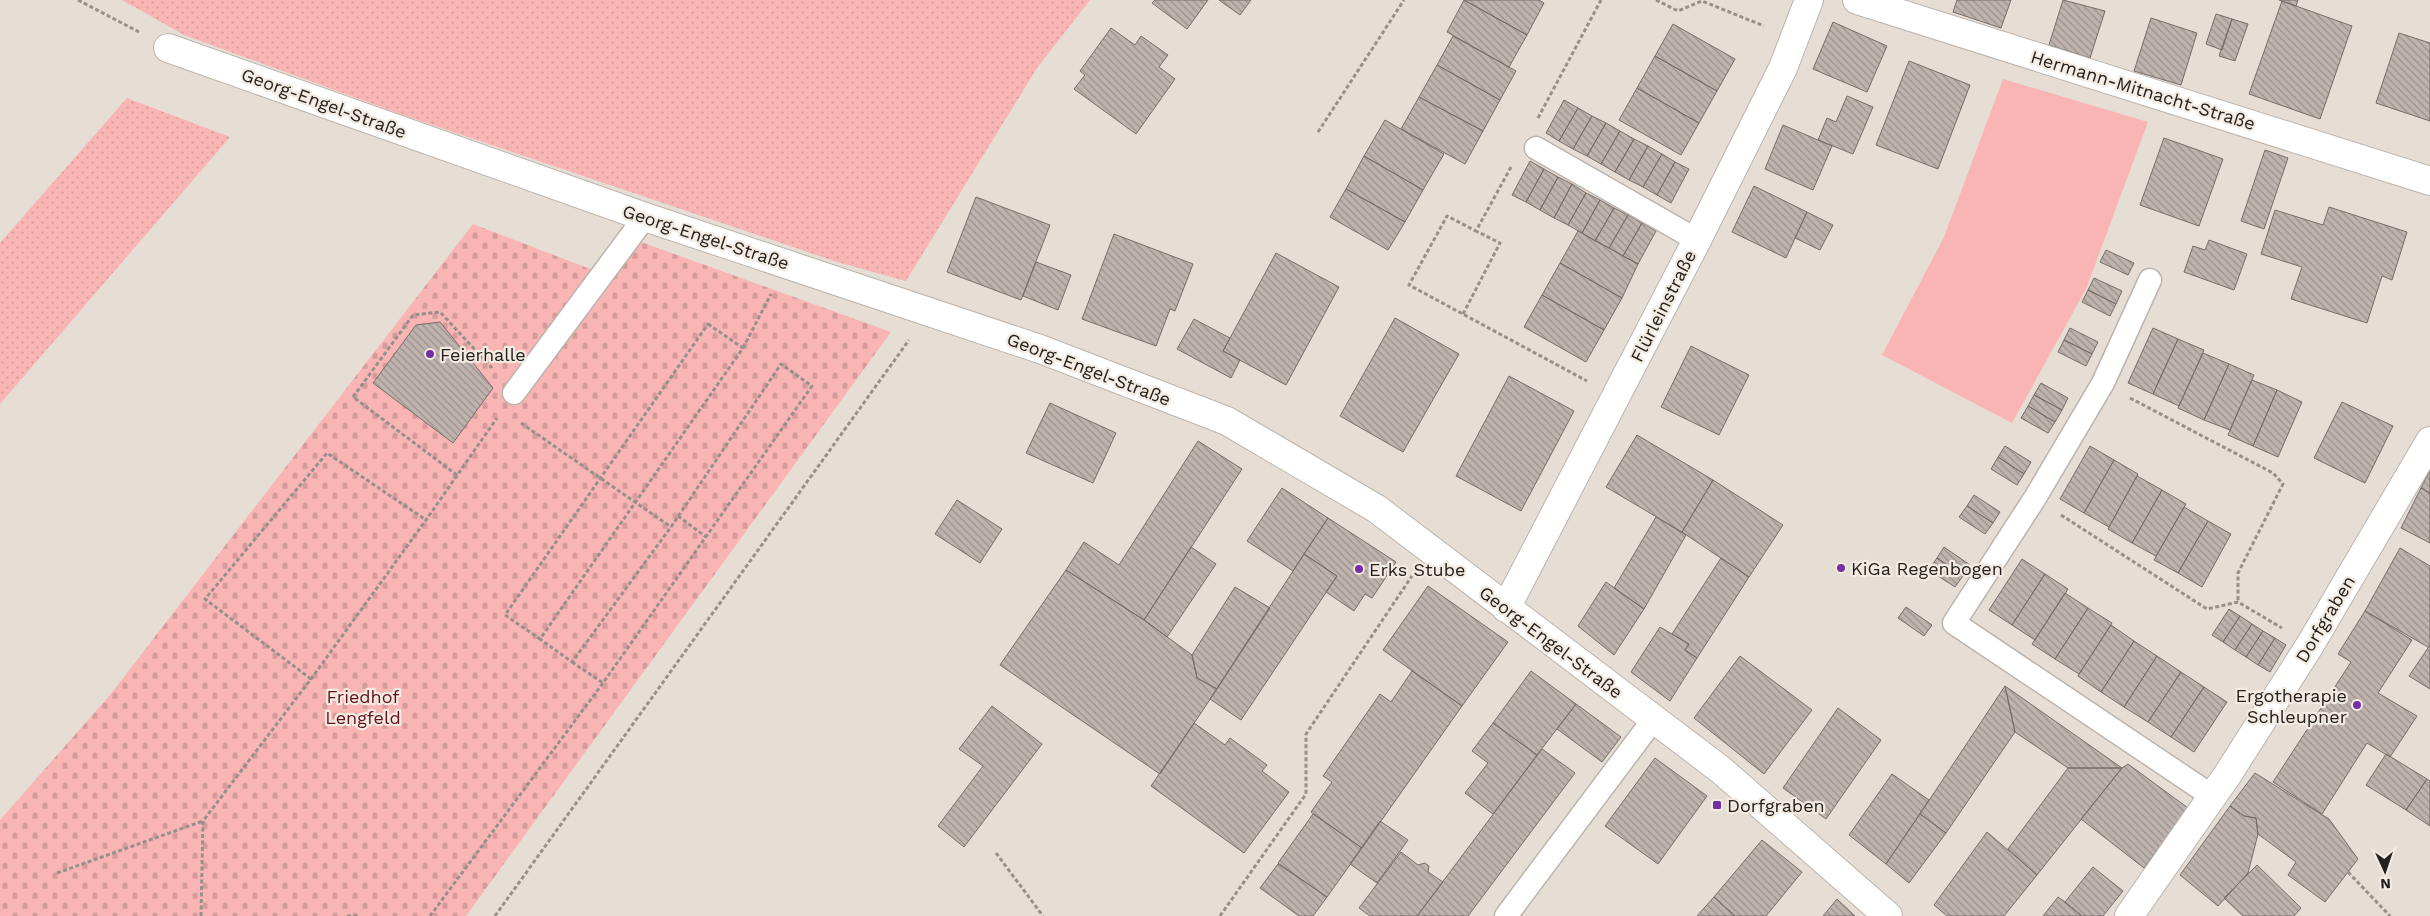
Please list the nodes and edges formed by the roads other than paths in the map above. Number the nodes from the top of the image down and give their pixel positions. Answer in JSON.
{"nodes":[{"id":1,"x":1809,"y":0,"type":"edge"},
{"id":2,"x":1857,"y":0,"type":"edge"},
{"id":3,"x":168,"y":48,"type":"road end"},
{"id":4,"x":1536,"y":148,"type":"dead end"},
{"id":5,"x":2430,"y":181,"type":"edge"},
{"id":6,"x":645,"y":217,"type":"junction"},
{"id":7,"x":1697,"y":240,"type":"junction"},
{"id":8,"x":2150,"y":280,"type":"dead end"},
{"id":9,"x":508,"y":401,"type":"road end"},
{"id":10,"x":2430,"y":441,"type":"edge"},
{"id":11,"x":1506,"y":608,"type":"junction"},
{"id":12,"x":1653,"y":720,"type":"junction"},
{"id":13,"x":2212,"y":796,"type":"junction"},
{"id":14,"x":1506,"y":916,"type":"edge"},
{"id":15,"x":1888,"y":916,"type":"edge"},
{"id":16,"x":2129,"y":916,"type":"edge"}],
"edges":[{"from":1,"to":7,"type":"street","name":"Flürleinstraße"},
{"from":2,"to":5,"type":"street","name":"Hermann-Mitnacht-Straße"},
{"from":3,"to":6,"type":"street","name":"Georg-Engel-Straße"},
{"from":4,"to":7,"type":"lane"},
{"from":6,"to":9,"type":"lane"},
{"from":6,"to":11,"type":"street","name":"Georg-Engel-Straße"},
{"from":7,"to":11,"type":"street","name":"Flürleinstraße"},
{"from":8,"to":13,"type":"lane"},
{"from":10,"to":13,"type":"street","name":"Dorfgraben"},
{"from":11,"to":12,"type":"street","name":"Georg-Engel-Straße"},
{"from":12,"to":14,"type":"lane"},
{"from":12,"to":15,"type":"street","name":"Georg-Engel-Straße"},
{"from":13,"to":16,"type":"street","name":"Dorfgraben"}]}
